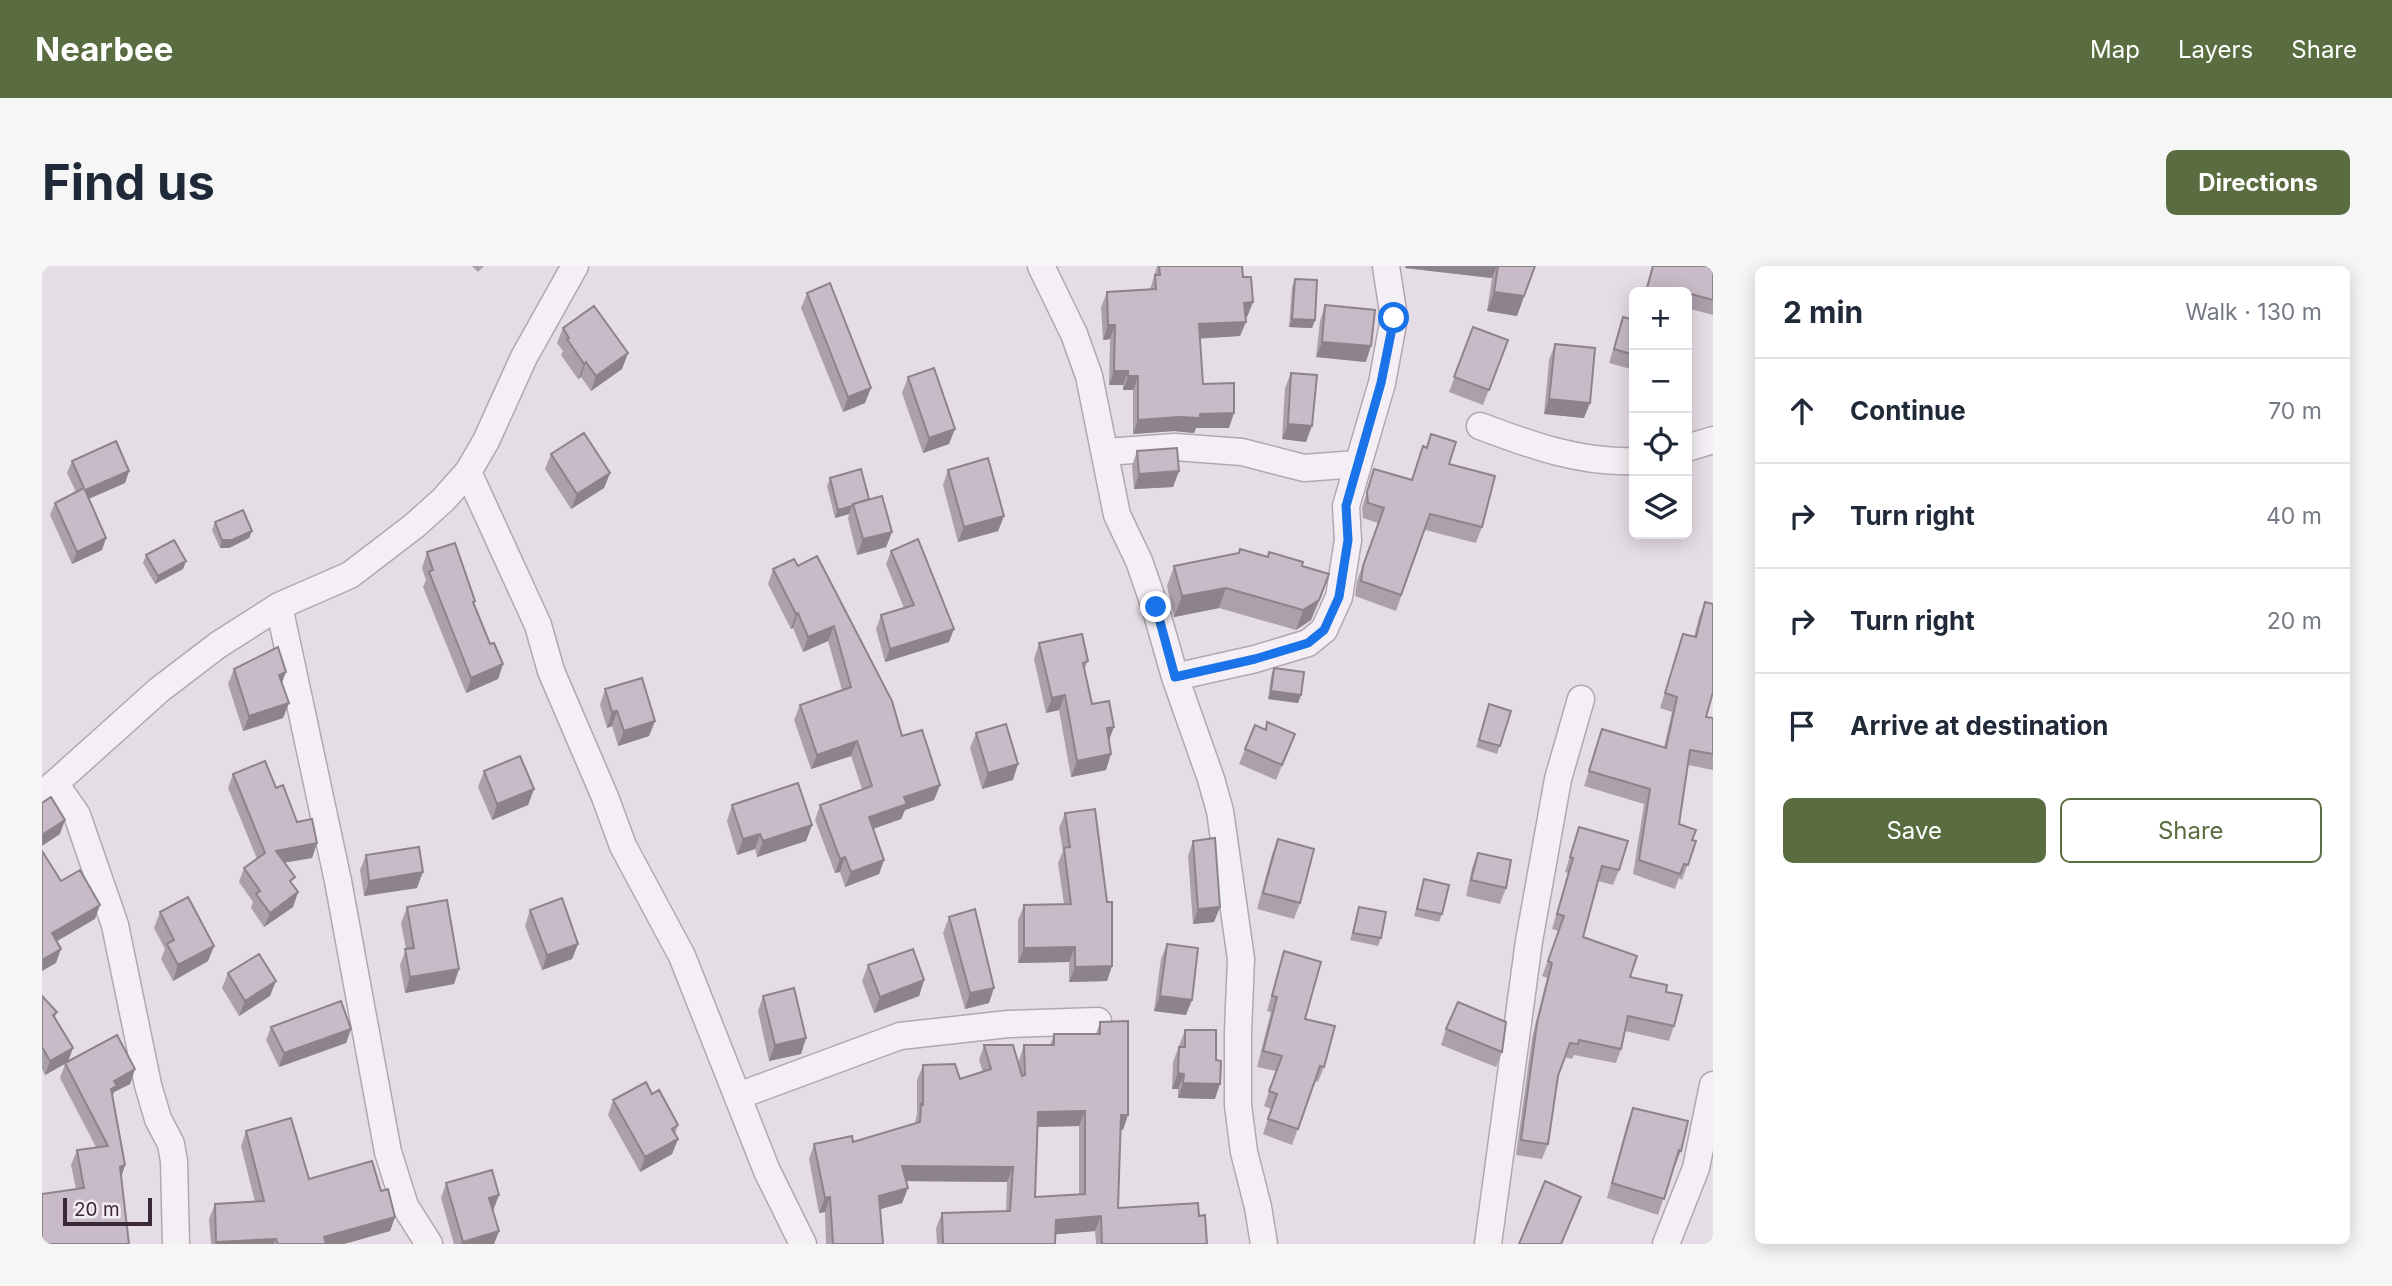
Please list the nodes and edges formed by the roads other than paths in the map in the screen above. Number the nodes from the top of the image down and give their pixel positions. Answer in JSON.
{"nodes":[{"id":1,"x":575,"y":266,"type":"edge"},
{"id":2,"x":1041,"y":266,"type":"edge"},
{"id":3,"x":1386,"y":266,"type":"edge"},
{"id":4,"x":1480,"y":426,"type":"dead end"},
{"id":5,"x":1713,"y":440,"type":"edge"},
{"id":6,"x":1692,"y":446,"type":"edge"},
{"id":7,"x":1105,"y":452,"type":"junction"},
{"id":8,"x":1629,"y":461,"type":"edge"},
{"id":9,"x":1357,"y":464,"type":"junction"},
{"id":10,"x":468,"y":472,"type":"junction"},
{"id":11,"x":279,"y":606,"type":"junction"},
{"id":12,"x":1175,"y":677,"type":"junction"},
{"id":13,"x":1581,"y":699,"type":"dead end"},
{"id":14,"x":49,"y":790,"type":"edge"},
{"id":15,"x":1098,"y":1021,"type":"edge"},
{"id":16,"x":1713,"y":1085,"type":"edge"},
{"id":17,"x":738,"y":1096,"type":"junction"},
{"id":18,"x":176,"y":1244,"type":"edge"},
{"id":19,"x":429,"y":1244,"type":"edge"},
{"id":20,"x":803,"y":1244,"type":"edge"},
{"id":21,"x":1264,"y":1244,"type":"edge"},
{"id":22,"x":1488,"y":1244,"type":"edge"},
{"id":23,"x":1666,"y":1244,"type":"edge"}],
"edges":[{"from":1,"to":10,"type":"street"},
{"from":2,"to":7,"type":"street"},
{"from":3,"to":9,"type":"street"},
{"from":4,"to":8,"type":"street"},
{"from":5,"to":6,"type":"street"},
{"from":7,"to":9,"type":"street"},
{"from":7,"to":12,"type":"street"},
{"from":9,"to":12,"type":"street"},
{"from":10,"to":11,"type":"street"},
{"from":10,"to":17,"type":"street"},
{"from":11,"to":14,"type":"street"},
{"from":11,"to":19,"type":"street"},
{"from":12,"to":21,"type":"street"},
{"from":13,"to":22,"type":"street"},
{"from":14,"to":18,"type":"street"},
{"from":15,"to":17,"type":"street"},
{"from":16,"to":23,"type":"street"},
{"from":17,"to":20,"type":"street"}]}
